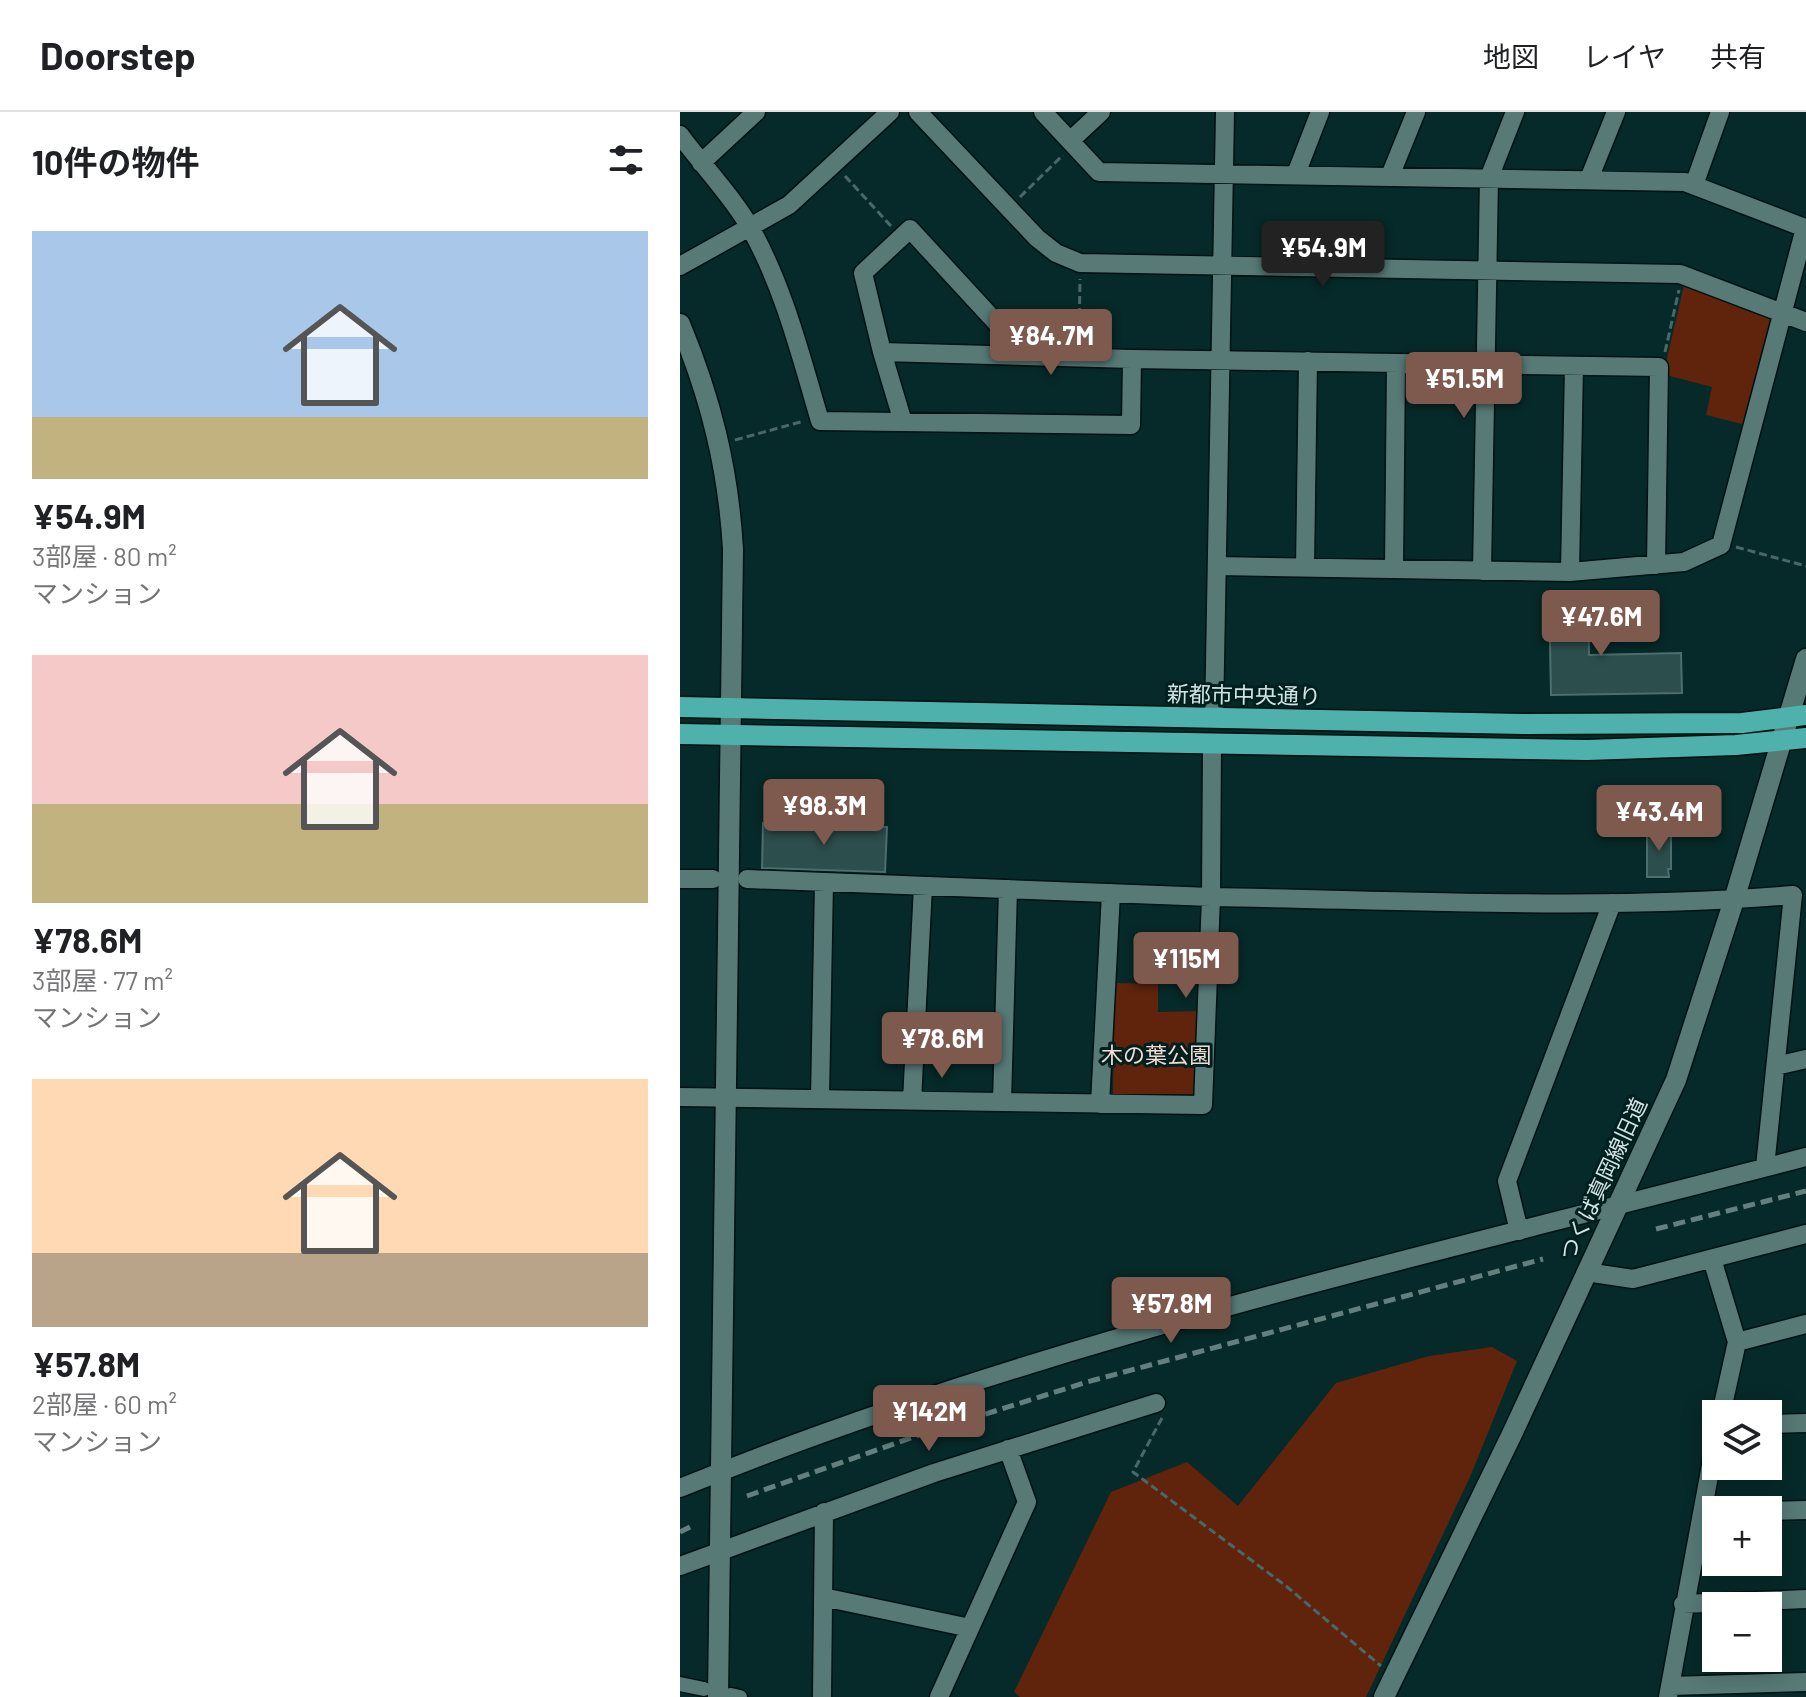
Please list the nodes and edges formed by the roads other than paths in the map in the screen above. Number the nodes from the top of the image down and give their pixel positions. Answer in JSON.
{"nodes":[{"id":1,"x":756,"y":112,"type":"edge"},
{"id":2,"x":890,"y":112,"type":"edge"},
{"id":3,"x":918,"y":112,"type":"edge"},
{"id":4,"x":1043,"y":112,"type":"edge"},
{"id":5,"x":1101,"y":112,"type":"edge"},
{"id":6,"x":1225,"y":112,"type":"edge"},
{"id":7,"x":1320,"y":112,"type":"edge"},
{"id":8,"x":1416,"y":112,"type":"edge"},
{"id":9,"x":1515,"y":112,"type":"edge"},
{"id":10,"x":1616,"y":112,"type":"edge"},
{"id":11,"x":1720,"y":112,"type":"edge"},
{"id":12,"x":680,"y":135,"type":"edge"},
{"id":13,"x":1072,"y":143,"type":"junction"},
{"id":14,"x":701,"y":163,"type":"junction"},
{"id":15,"x":1224,"y":173,"type":"junction"},
{"id":16,"x":1296,"y":174,"type":"junction"},
{"id":17,"x":1390,"y":176,"type":"junction"},
{"id":18,"x":1489,"y":178,"type":"junction"},
{"id":19,"x":1589,"y":179,"type":"junction"},
{"id":20,"x":1694,"y":185,"type":"junction"},
{"id":21,"x":750,"y":227,"type":"junction"},
{"id":22,"x":680,"y":266,"type":"edge"},
{"id":23,"x":1223,"y":267,"type":"junction"},
{"id":24,"x":1487,"y":271,"type":"junction"},
{"id":25,"x":1782,"y":312,"type":"junction"},
{"id":26,"x":1806,"y":322,"type":"edge"},
{"id":27,"x":680,"y":324,"type":"edge"},
{"id":28,"x":882,"y":352,"type":"junction"},
{"id":29,"x":1004,"y":354,"type":"junction"},
{"id":30,"x":1132,"y":359,"type":"junction"},
{"id":31,"x":1220,"y":360,"type":"junction"},
{"id":32,"x":1308,"y":361,"type":"junction"},
{"id":33,"x":1396,"y":363,"type":"junction"},
{"id":34,"x":1486,"y":364,"type":"junction"},
{"id":35,"x":1574,"y":366,"type":"junction"},
{"id":36,"x":903,"y":422,"type":"junction"},
{"id":37,"x":1656,"y":565,"type":"junction"},
{"id":38,"x":1217,"y":566,"type":"junction"},
{"id":39,"x":1305,"y":568,"type":"junction"},
{"id":40,"x":1394,"y":569,"type":"junction"},
{"id":41,"x":1482,"y":571,"type":"junction"},
{"id":42,"x":1570,"y":572,"type":"junction"},
{"id":43,"x":1806,"y":659,"type":"edge"},
{"id":44,"x":680,"y":707,"type":"edge"},
{"id":45,"x":732,"y":707,"type":"junction"},
{"id":46,"x":1798,"y":716,"type":"edge"},
{"id":47,"x":1214,"y":718,"type":"junction"},
{"id":48,"x":680,"y":734,"type":"edge"},
{"id":49,"x":732,"y":735,"type":"junction"},
{"id":50,"x":1806,"y":738,"type":"edge"},
{"id":51,"x":1782,"y":742,"type":"junction"},
{"id":52,"x":1212,"y":743,"type":"junction"},
{"id":53,"x":680,"y":879,"type":"edge"},
{"id":54,"x":713,"y":879,"type":"dead end"},
{"id":55,"x":747,"y":879,"type":"dead end"},
{"id":56,"x":824,"y":882,"type":"junction"},
{"id":57,"x":923,"y":886,"type":"junction"},
{"id":58,"x":1008,"y":889,"type":"junction"},
{"id":59,"x":1111,"y":893,"type":"junction"},
{"id":60,"x":1799,"y":894,"type":"edge"},
{"id":61,"x":1211,"y":897,"type":"junction"},
{"id":62,"x":1734,"y":900,"type":"junction"},
{"id":63,"x":1612,"y":903,"type":"junction"},
{"id":64,"x":1806,"y":1059,"type":"edge"},
{"id":65,"x":1776,"y":1066,"type":"junction"},
{"id":66,"x":680,"y":1097,"type":"edge"},
{"id":67,"x":725,"y":1098,"type":"junction"},
{"id":68,"x":820,"y":1099,"type":"junction"},
{"id":69,"x":912,"y":1101,"type":"junction"},
{"id":70,"x":1002,"y":1102,"type":"junction"},
{"id":71,"x":1100,"y":1104,"type":"junction"},
{"id":72,"x":1806,"y":1157,"type":"edge"},
{"id":73,"x":1765,"y":1167,"type":"junction"},
{"id":74,"x":1617,"y":1205,"type":"junction"},
{"id":75,"x":1519,"y":1231,"type":"junction"},
{"id":76,"x":1806,"y":1234,"type":"edge"},
{"id":77,"x":1712,"y":1259,"type":"junction"},
{"id":78,"x":1586,"y":1272,"type":"junction"},
{"id":79,"x":1806,"y":1324,"type":"edge"},
{"id":80,"x":1737,"y":1342,"type":"junction"},
{"id":81,"x":1724,"y":1400,"type":"edge"},
{"id":82,"x":1159,"y":1410,"type":"road end"},
{"id":83,"x":1806,"y":1423,"type":"edge"},
{"id":84,"x":1782,"y":1424,"type":"edge"},
{"id":85,"x":1008,"y":1449,"type":"junction"},
{"id":86,"x":720,"y":1471,"type":"junction"},
{"id":87,"x":680,"y":1488,"type":"edge"},
{"id":88,"x":1806,"y":1510,"type":"edge"},
{"id":89,"x":1782,"y":1511,"type":"edge"},
{"id":90,"x":824,"y":1512,"type":"junction"},
{"id":91,"x":1702,"y":1538,"type":"edge"},
{"id":92,"x":719,"y":1551,"type":"junction"},
{"id":93,"x":680,"y":1566,"type":"edge"},
{"id":94,"x":823,"y":1597,"type":"junction"},
{"id":95,"x":1806,"y":1599,"type":"edge"},
{"id":96,"x":1683,"y":1604,"type":"junction"},
{"id":97,"x":970,"y":1628,"type":"junction"},
{"id":98,"x":680,"y":1684,"type":"edge"},
{"id":99,"x":1799,"y":1687,"type":"edge"},
{"id":100,"x":1740,"y":1690,"type":"edge"},
{"id":101,"x":1669,"y":1691,"type":"edge"},
{"id":102,"x":723,"y":1695,"type":"edge"},
{"id":103,"x":822,"y":1697,"type":"edge"},
{"id":104,"x":939,"y":1697,"type":"edge"},
{"id":105,"x":1384,"y":1697,"type":"edge"}],
"edges":[{"from":1,"to":14,"type":"street"},
{"from":2,"to":21,"type":"street"},
{"from":3,"to":23,"type":"street"},
{"from":4,"to":13,"type":"street"},
{"from":5,"to":13,"type":"street"},
{"from":6,"to":15,"type":"street"},
{"from":7,"to":16,"type":"street"},
{"from":8,"to":17,"type":"street"},
{"from":9,"to":18,"type":"street"},
{"from":10,"to":19,"type":"street"},
{"from":11,"to":20,"type":"street"},
{"from":12,"to":14,"type":"street"},
{"from":13,"to":15,"type":"street"},
{"from":14,"to":21,"type":"street"},
{"from":15,"to":16,"type":"street"},
{"from":15,"to":23,"type":"street"},
{"from":16,"to":17,"type":"street"},
{"from":17,"to":18,"type":"street"},
{"from":18,"to":19,"type":"street"},
{"from":18,"to":24,"type":"street"},
{"from":19,"to":20,"type":"street"},
{"from":20,"to":25,"type":"street"},
{"from":21,"to":22,"type":"street"},
{"from":21,"to":36,"type":"street"},
{"from":23,"to":24,"type":"street"},
{"from":23,"to":31,"type":"street"},
{"from":24,"to":25,"type":"street"},
{"from":24,"to":34,"type":"street"},
{"from":25,"to":26,"type":"street"},
{"from":25,"to":37,"type":"street"},
{"from":27,"to":45,"type":"street"},
{"from":28,"to":29,"type":"street"},
{"from":28,"to":29,"type":"street"},
{"from":28,"to":36,"type":"street"},
{"from":29,"to":30,"type":"street"},
{"from":30,"to":31,"type":"street"},
{"from":30,"to":36,"type":"street"},
{"from":31,"to":32,"type":"street"},
{"from":31,"to":38,"type":"street"},
{"from":32,"to":33,"type":"street"},
{"from":32,"to":39,"type":"street"},
{"from":33,"to":34,"type":"street"},
{"from":33,"to":40,"type":"street"},
{"from":34,"to":35,"type":"street"},
{"from":34,"to":41,"type":"street"},
{"from":35,"to":37,"type":"street"},
{"from":35,"to":42,"type":"street"},
{"from":37,"to":42,"type":"street"},
{"from":38,"to":39,"type":"street"},
{"from":38,"to":47,"type":"street"},
{"from":39,"to":40,"type":"street"},
{"from":40,"to":41,"type":"street"},
{"from":41,"to":42,"type":"street"},
{"from":43,"to":46,"type":"street","name":"つくば真岡線旧道"},
{"from":44,"to":45,"type":"main road","name":"新都市中央通り"},
{"from":45,"to":47,"type":"main road","name":"新都市中央通り"},
{"from":45,"to":49,"type":"street"},
{"from":46,"to":47,"type":"main road","name":"新都市中央通り"},
{"from":46,"to":51,"type":"street","name":"つくば真岡線旧道"},
{"from":48,"to":49,"type":"main road"},
{"from":49,"to":52,"type":"main road"},
{"from":49,"to":67,"type":"street"},
{"from":50,"to":51,"type":"main road"},
{"from":51,"to":52,"type":"main road"},
{"from":51,"to":62,"type":"street","name":"つくば真岡線旧道"},
{"from":52,"to":61,"type":"street"},
{"from":53,"to":54,"type":"street"},
{"from":55,"to":56,"type":"street"},
{"from":56,"to":57,"type":"street"},
{"from":56,"to":68,"type":"street"},
{"from":57,"to":58,"type":"street"},
{"from":57,"to":69,"type":"street"},
{"from":58,"to":59,"type":"street"},
{"from":58,"to":70,"type":"street"},
{"from":59,"to":61,"type":"street"},
{"from":59,"to":71,"type":"street"},
{"from":60,"to":62,"type":"street"},
{"from":60,"to":65,"type":"street"},
{"from":61,"to":63,"type":"street"},
{"from":61,"to":71,"type":"street"},
{"from":62,"to":63,"type":"street"},
{"from":62,"to":74,"type":"street","name":"つくば真岡線旧道"},
{"from":63,"to":75,"type":"street"},
{"from":64,"to":65,"type":"street"},
{"from":65,"to":73,"type":"street"},
{"from":66,"to":67,"type":"street"},
{"from":67,"to":68,"type":"street"},
{"from":67,"to":86,"type":"street"},
{"from":68,"to":69,"type":"street"},
{"from":69,"to":70,"type":"street"},
{"from":70,"to":71,"type":"street"},
{"from":72,"to":73,"type":"street"},
{"from":73,"to":74,"type":"street"},
{"from":74,"to":75,"type":"street"},
{"from":74,"to":78,"type":"street","name":"つくば真岡線旧道"},
{"from":75,"to":86,"type":"street"},
{"from":76,"to":77,"type":"street"},
{"from":77,"to":78,"type":"street"},
{"from":77,"to":80,"type":"street"},
{"from":78,"to":105,"type":"street","name":"つくば真岡線旧道"},
{"from":79,"to":80,"type":"street"},
{"from":80,"to":81,"type":"street"},
{"from":82,"to":85,"type":"street"},
{"from":83,"to":84,"type":"street"},
{"from":85,"to":90,"type":"street"},
{"from":85,"to":97,"type":"street"},
{"from":86,"to":87,"type":"street"},
{"from":86,"to":92,"type":"street"},
{"from":88,"to":89,"type":"street"},
{"from":90,"to":92,"type":"street"},
{"from":90,"to":94,"type":"street"},
{"from":91,"to":96,"type":"street"},
{"from":92,"to":93,"type":"street"},
{"from":92,"to":102,"type":"street"},
{"from":94,"to":97,"type":"street"},
{"from":94,"to":103,"type":"street"},
{"from":95,"to":96,"type":"street"},
{"from":96,"to":101,"type":"street"},
{"from":97,"to":104,"type":"street"},
{"from":98,"to":102,"type":"street"},
{"from":99,"to":100,"type":"street"},
{"from":100,"to":101,"type":"street"}]}
